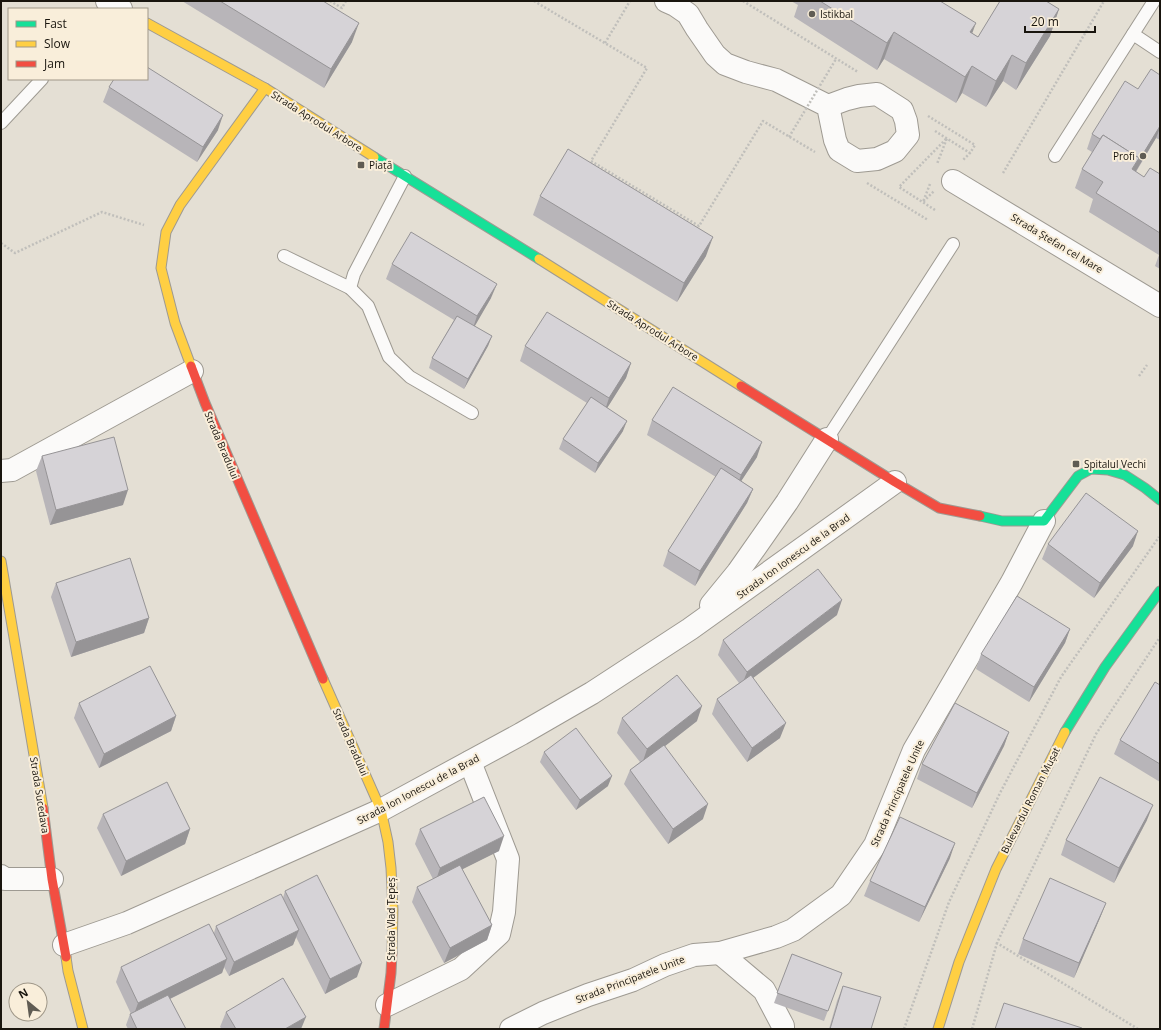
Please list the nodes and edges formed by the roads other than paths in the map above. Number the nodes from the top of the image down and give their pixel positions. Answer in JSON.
{"nodes":[{"id":1,"x":666,"y":1,"type":"edge"},
{"id":2,"x":1154,"y":1,"type":"edge"},
{"id":3,"x":148,"y":24,"type":"edge"},
{"id":4,"x":1133,"y":34,"type":"junction"},
{"id":5,"x":1160,"y":52,"type":"edge"},
{"id":6,"x":41,"y":80,"type":"edge"},
{"id":7,"x":265,"y":88,"type":"junction"},
{"id":8,"x":828,"y":106,"type":"dead end"},
{"id":9,"x":1,"y":123,"type":"edge"},
{"id":10,"x":1055,"y":156,"type":"dead end"},
{"id":11,"x":405,"y":176,"type":"junction"},
{"id":12,"x":953,"y":181,"type":"dead end"},
{"id":13,"x":953,"y":244,"type":"dead end"},
{"id":14,"x":284,"y":256,"type":"dead end"},
{"id":15,"x":350,"y":288,"type":"junction"},
{"id":16,"x":1160,"y":306,"type":"edge"},
{"id":17,"x":192,"y":371,"type":"junction"},
{"id":18,"x":472,"y":413,"type":"dead end"},
{"id":19,"x":827,"y":439,"type":"junction"},
{"id":20,"x":1,"y":471,"type":"edge"},
{"id":21,"x":895,"y":482,"type":"junction"},
{"id":22,"x":1160,"y":500,"type":"edge"},
{"id":23,"x":1044,"y":521,"type":"junction"},
{"id":24,"x":1,"y":561,"type":"edge"},
{"id":25,"x":1160,"y":591,"type":"edge"},
{"id":26,"x":690,"y":629,"type":"junction"},
{"id":27,"x":470,"y":762,"type":"junction"},
{"id":28,"x":381,"y":810,"type":"junction"},
{"id":29,"x":1,"y":876,"type":"edge"},
{"id":30,"x":52,"y":879,"type":"junction"},
{"id":31,"x":64,"y":945,"type":"junction"},
{"id":32,"x":720,"y":953,"type":"junction"},
{"id":33,"x":387,"y":1005,"type":"junction"},
{"id":34,"x":83,"y":1029,"type":"edge"},
{"id":35,"x":384,"y":1029,"type":"edge"},
{"id":36,"x":511,"y":1029,"type":"edge"},
{"id":37,"x":782,"y":1029,"type":"edge"},
{"id":38,"x":938,"y":1029,"type":"edge"}],
"edges":[{"from":1,"to":8,"type":"street"},
{"from":2,"to":4,"type":"lane"},
{"from":3,"to":7,"type":"street","name":"Strada Aprodul Arbore"},
{"from":4,"to":5,"type":"lane"},
{"from":4,"to":10,"type":"lane"},
{"from":6,"to":9,"type":"lane"},
{"from":7,"to":11,"type":"street","name":"Strada Aprodul Arbore"},
{"from":7,"to":17,"type":"street","name":"Strada Bradului"},
{"from":11,"to":15,"type":"lane"},
{"from":11,"to":19,"type":"street","name":"Strada Aprodul Arbore"},
{"from":12,"to":16,"type":"street","name":"Strada Ștefan cel Mare"},
{"from":13,"to":19,"type":"lane"},
{"from":14,"to":15,"type":"lane"},
{"from":15,"to":18,"type":"lane"},
{"from":17,"to":20,"type":"street"},
{"from":17,"to":28,"type":"street","name":"Strada Bradului"},
{"from":19,"to":21,"type":"street","name":"Strada Aprodul Arbore"},
{"from":19,"to":26,"type":"street","name":"Strada Ion Ionescu de la Brad"},
{"from":21,"to":23,"type":"street","name":"Strada Aprodul Arbore"},
{"from":21,"to":26,"type":"street","name":"Strada Ion Ionescu de la Brad"},
{"from":22,"to":23,"type":"street"},
{"from":23,"to":32,"type":"street","name":"Strada Principatele Unite"},
{"from":24,"to":30,"type":"street","name":"Strada Sucedava"},
{"from":25,"to":38,"type":"street","name":"Bulevardul Roman Mușat"},
{"from":26,"to":27,"type":"street","name":"Strada Ion Ionescu de la Brad"},
{"from":27,"to":28,"type":"street","name":"Strada Ion Ionescu de la Brad"},
{"from":27,"to":33,"type":"street"},
{"from":28,"to":31,"type":"street","name":"Strada Ion Ionescu de la Brad"},
{"from":28,"to":33,"type":"street","name":"Strada Vlad Țepeș"},
{"from":29,"to":30,"type":"street"},
{"from":30,"to":31,"type":"street","name":"Strada Sucedava"},
{"from":31,"to":34,"type":"street","name":"Strada Sucedava"},
{"from":32,"to":36,"type":"street","name":"Strada Principatele Unite"},
{"from":32,"to":37,"type":"street"},
{"from":33,"to":35,"type":"street","name":"Strada Vlad Țepeș"}]}
